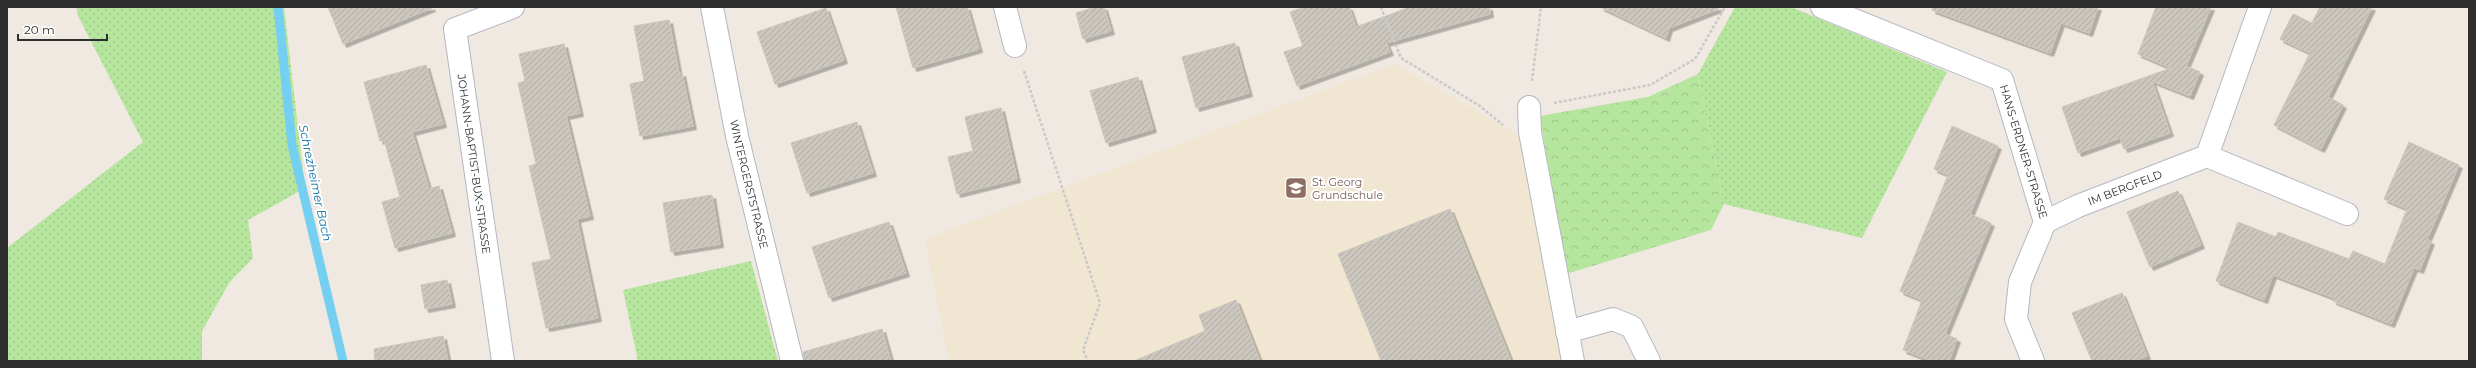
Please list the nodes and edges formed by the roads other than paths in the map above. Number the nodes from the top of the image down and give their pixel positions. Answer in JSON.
{"nodes":[{"id":1,"x":512,"y":7,"type":"edge"},
{"id":2,"x":712,"y":7,"type":"edge"},
{"id":3,"x":1006,"y":7,"type":"edge"},
{"id":4,"x":1822,"y":7,"type":"edge"},
{"id":5,"x":2260,"y":7,"type":"edge"},
{"id":6,"x":1016,"y":46,"type":"road end"},
{"id":7,"x":1529,"y":107,"type":"road end"},
{"id":8,"x":2207,"y":156,"type":"junction"},
{"id":9,"x":2347,"y":214,"type":"dead end"},
{"id":10,"x":2045,"y":222,"type":"junction"},
{"id":11,"x":1568,"y":332,"type":"junction"},
{"id":12,"x":503,"y":361,"type":"edge"},
{"id":13,"x":792,"y":361,"type":"edge"},
{"id":14,"x":1573,"y":361,"type":"edge"},
{"id":15,"x":1649,"y":361,"type":"edge"},
{"id":16,"x":2033,"y":361,"type":"edge"}],
"edges":[{"from":1,"to":12,"type":"street","name":"JOHANN-BAPTIST-BUX-STRASSE"},
{"from":2,"to":13,"type":"street","name":"WINTERGERSTSTRASSE"},
{"from":3,"to":6,"type":"street"},
{"from":4,"to":10,"type":"street","name":"HANS-ERDNER-STRASSE"},
{"from":5,"to":8,"type":"street"},
{"from":7,"to":11,"type":"street"},
{"from":8,"to":9,"type":"street"},
{"from":8,"to":10,"type":"street","name":"IM BERGFELD"},
{"from":10,"to":16,"type":"street","name":"HANS-ERDNER-STRASSE"},
{"from":11,"to":14,"type":"street"},
{"from":11,"to":15,"type":"street"}]}
